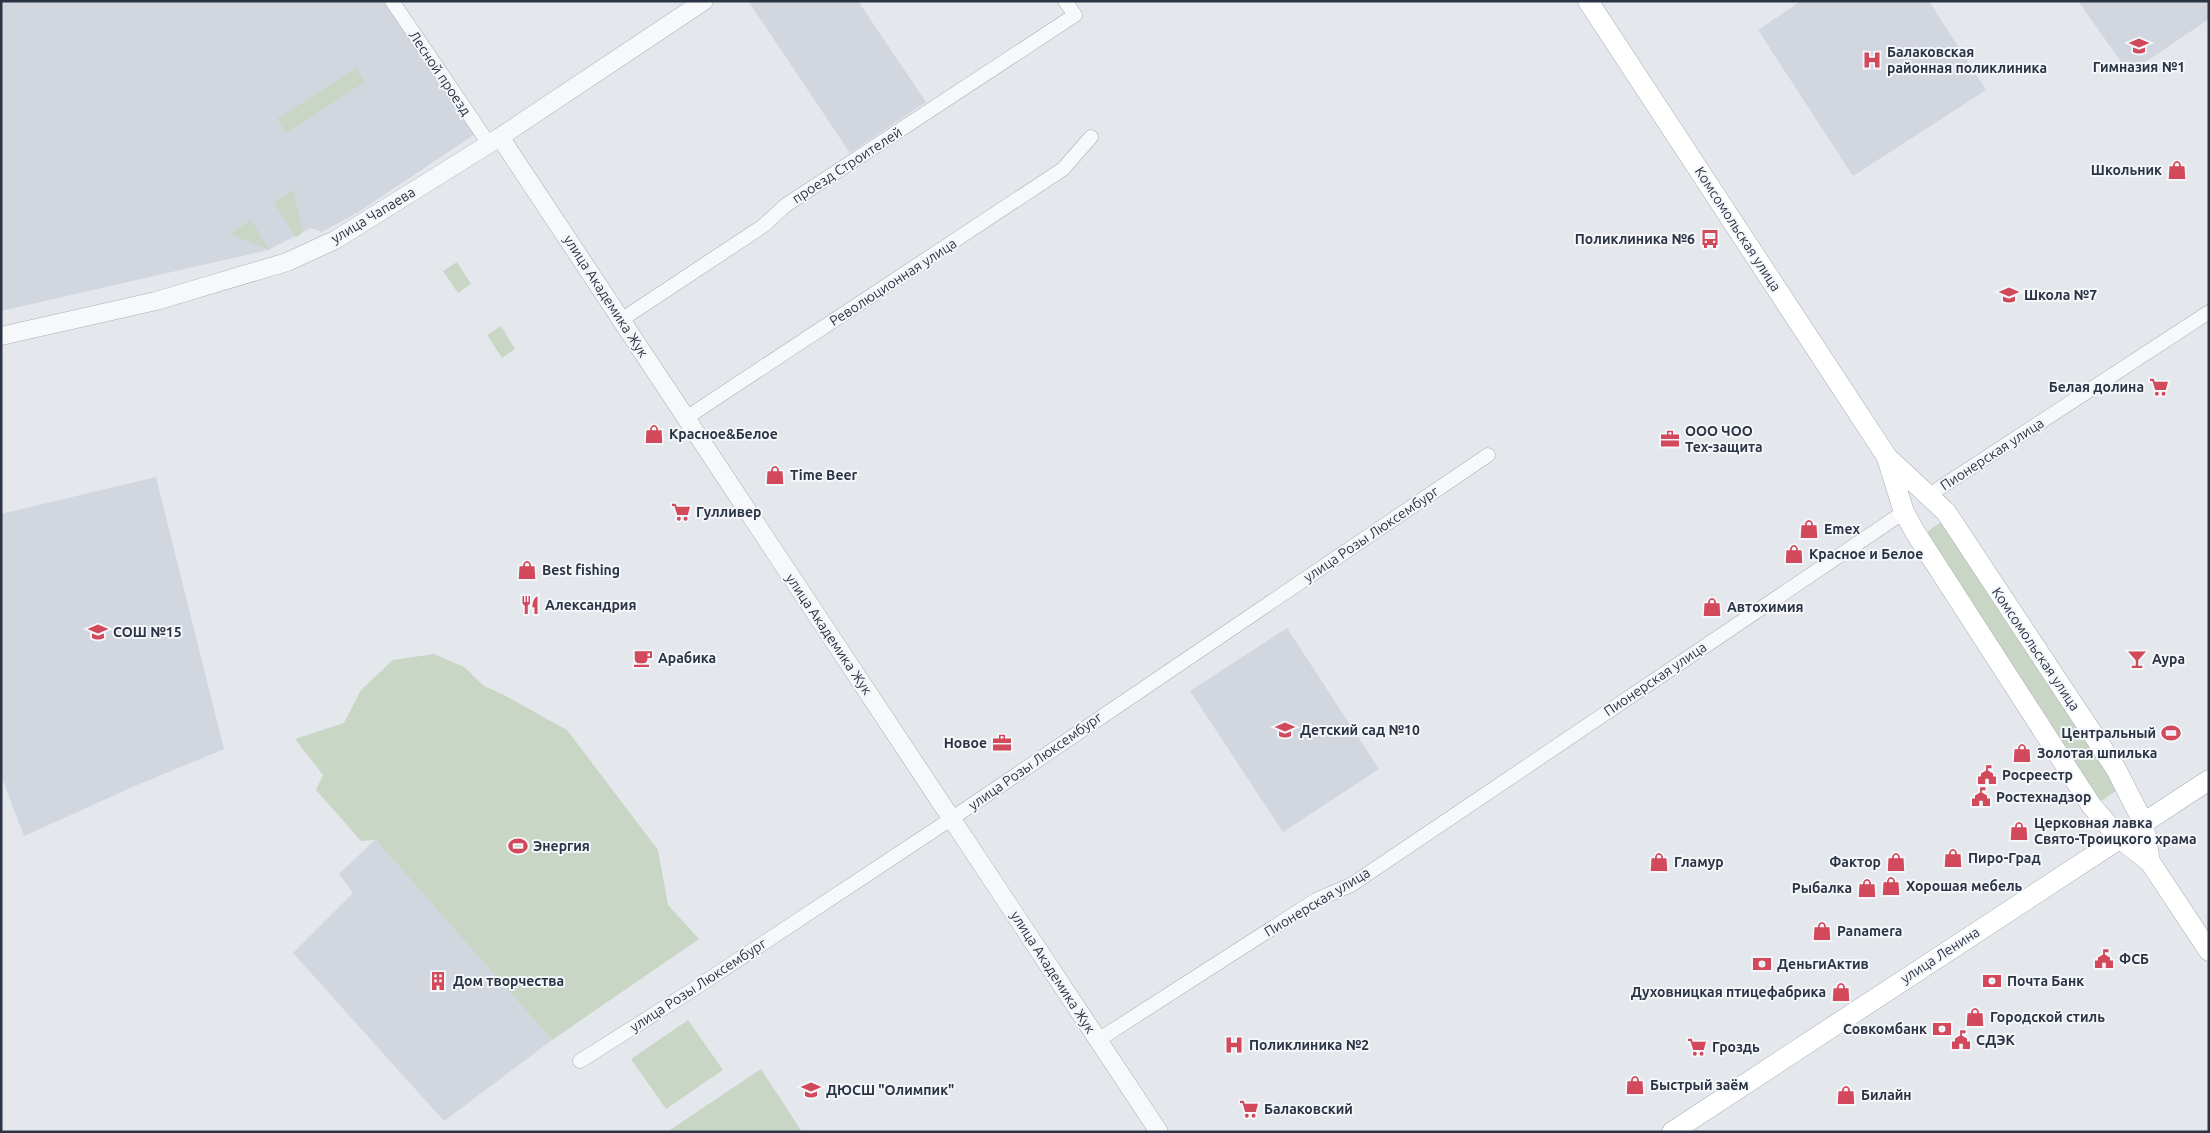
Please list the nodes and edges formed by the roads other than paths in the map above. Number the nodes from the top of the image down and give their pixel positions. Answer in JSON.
{"nodes":[{"id":1,"x":392,"y":1,"type":"edge"},
{"id":2,"x":704,"y":1,"type":"edge"},
{"id":3,"x":1065,"y":1,"type":"edge"},
{"id":4,"x":1588,"y":1,"type":"edge"},
{"id":5,"x":1091,"y":136,"type":"dead end"},
{"id":6,"x":494,"y":140,"type":"junction"},
{"id":7,"x":2209,"y":312,"type":"edge"},
{"id":8,"x":621,"y":320,"type":"junction"},
{"id":9,"x":1,"y":336,"type":"edge"},
{"id":10,"x":686,"y":418,"type":"junction"},
{"id":11,"x":1488,"y":455,"type":"dead end"},
{"id":12,"x":1886,"y":457,"type":"junction"},
{"id":13,"x":1929,"y":495,"type":"junction"},
{"id":14,"x":1904,"y":512,"type":"junction"},
{"id":15,"x":2209,"y":780,"type":"edge"},
{"id":16,"x":952,"y":819,"type":"junction"},
{"id":17,"x":2143,"y":822,"type":"junction"},
{"id":18,"x":2119,"y":838,"type":"junction"},
{"id":19,"x":2150,"y":862,"type":"junction"},
{"id":20,"x":2209,"y":951,"type":"edge"},
{"id":21,"x":1098,"y":1040,"type":"junction"},
{"id":22,"x":580,"y":1061,"type":"dead end"},
{"id":23,"x":1159,"y":1132,"type":"edge"},
{"id":24,"x":1672,"y":1132,"type":"edge"}],
"edges":[{"from":1,"to":6,"type":"street","name":"Лесной проезд"},
{"from":2,"to":6,"type":"street","name":"улица Чапаева"},
{"from":3,"to":8,"type":"street","name":"проезд Строителей"},
{"from":4,"to":12,"type":"main road","name":"Комсомольская улица"},
{"from":5,"to":10,"type":"street","name":"Революционная улица"},
{"from":6,"to":8,"type":"street","name":"улица Академика Жук"},
{"from":6,"to":9,"type":"street","name":"улица Чапаева"},
{"from":7,"to":13,"type":"street","name":"Пионерская улица"},
{"from":8,"to":10,"type":"street","name":"улица Академика Жук"},
{"from":10,"to":16,"type":"street","name":"улица Академика Жук"},
{"from":11,"to":16,"type":"street","name":"улица Розы Люксембург"},
{"from":12,"to":13,"type":"main road","name":"Комсомольская улица"},
{"from":12,"to":14,"type":"main road","name":"Комсомольская улица"},
{"from":13,"to":14,"type":"main road","name":"Пионерская улица"},
{"from":13,"to":17,"type":"main road","name":"Комсомольская улица"},
{"from":14,"to":18,"type":"main road","name":"Комсомольская улица"},
{"from":14,"to":21,"type":"street","name":"Пионерская улица"},
{"from":15,"to":17,"type":"main road","name":"улица Ленина"},
{"from":16,"to":21,"type":"street","name":"улица Академика Жук"},
{"from":16,"to":22,"type":"street","name":"улица Розы Люксембург"},
{"from":17,"to":18,"type":"main road","name":"улица Ленина"},
{"from":17,"to":19,"type":"main road","name":"Комсомольская улица"},
{"from":18,"to":19,"type":"main road","name":"Комсомольская улица"},
{"from":18,"to":24,"type":"main road","name":"улица Ленина"},
{"from":19,"to":20,"type":"main road","name":"Комсомольская улица"},
{"from":21,"to":23,"type":"street","name":"улица Академика Жук"}]}
